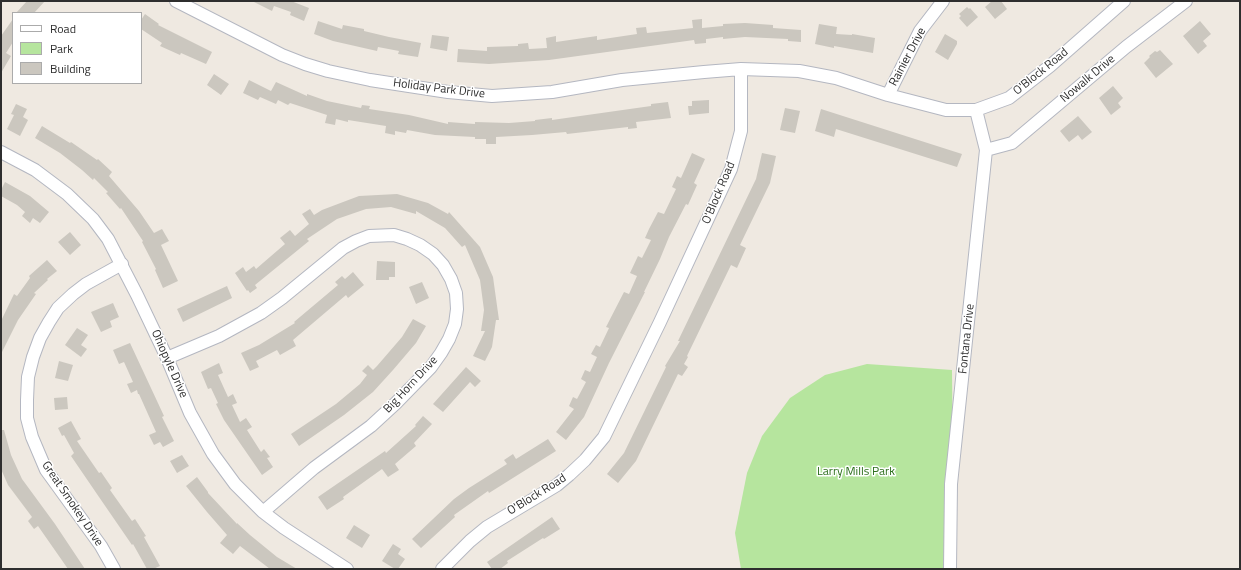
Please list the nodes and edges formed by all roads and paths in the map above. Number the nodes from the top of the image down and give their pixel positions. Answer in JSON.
{"nodes":[{"id":1,"x":176,"y":1,"type":"edge"},
{"id":2,"x":943,"y":1,"type":"edge"},
{"id":3,"x":1124,"y":1,"type":"edge"},
{"id":4,"x":1186,"y":1,"type":"edge"},
{"id":5,"x":741,"y":69,"type":"junction"},
{"id":6,"x":888,"y":95,"type":"junction"},
{"id":7,"x":976,"y":110,"type":"junction"},
{"id":8,"x":986,"y":150,"type":"junction"},
{"id":9,"x":1,"y":152,"type":"edge"},
{"id":10,"x":122,"y":264,"type":"junction"},
{"id":11,"x":167,"y":358,"type":"junction"},
{"id":12,"x":263,"y":512,"type":"junction"},
{"id":13,"x":114,"y":569,"type":"edge"},
{"id":14,"x":347,"y":569,"type":"edge"},
{"id":15,"x":442,"y":569,"type":"edge"},
{"id":16,"x":950,"y":569,"type":"edge"}],
"edges":[{"from":1,"to":5,"type":"street","name":"Holiday Park Drive"},
{"from":2,"to":6,"type":"street","name":"Rainier Drive"},
{"from":3,"to":7,"type":"street","name":"O'Block Road"},
{"from":4,"to":8,"type":"street","name":"Nowalk Drive"},
{"from":5,"to":6,"type":"street","name":"O'Block Road"},
{"from":5,"to":15,"type":"street","name":"O'Block Road"},
{"from":6,"to":7,"type":"street","name":"O'Block Road"},
{"from":7,"to":8,"type":"street","name":"Fontana Drive"},
{"from":8,"to":16,"type":"street","name":"Fontana Drive"},
{"from":9,"to":10,"type":"street","name":"Ohiopyle Drive"},
{"from":10,"to":11,"type":"street","name":"Ohiopyle Drive"},
{"from":10,"to":13,"type":"street","name":"Great Smokey Drive"},
{"from":11,"to":12,"type":"street","name":"Ohiopyle Drive"},
{"from":11,"to":12,"type":"street","name":"Big Horn Drive"},
{"from":12,"to":14,"type":"street","name":"Ohiopyle Drive"}]}
